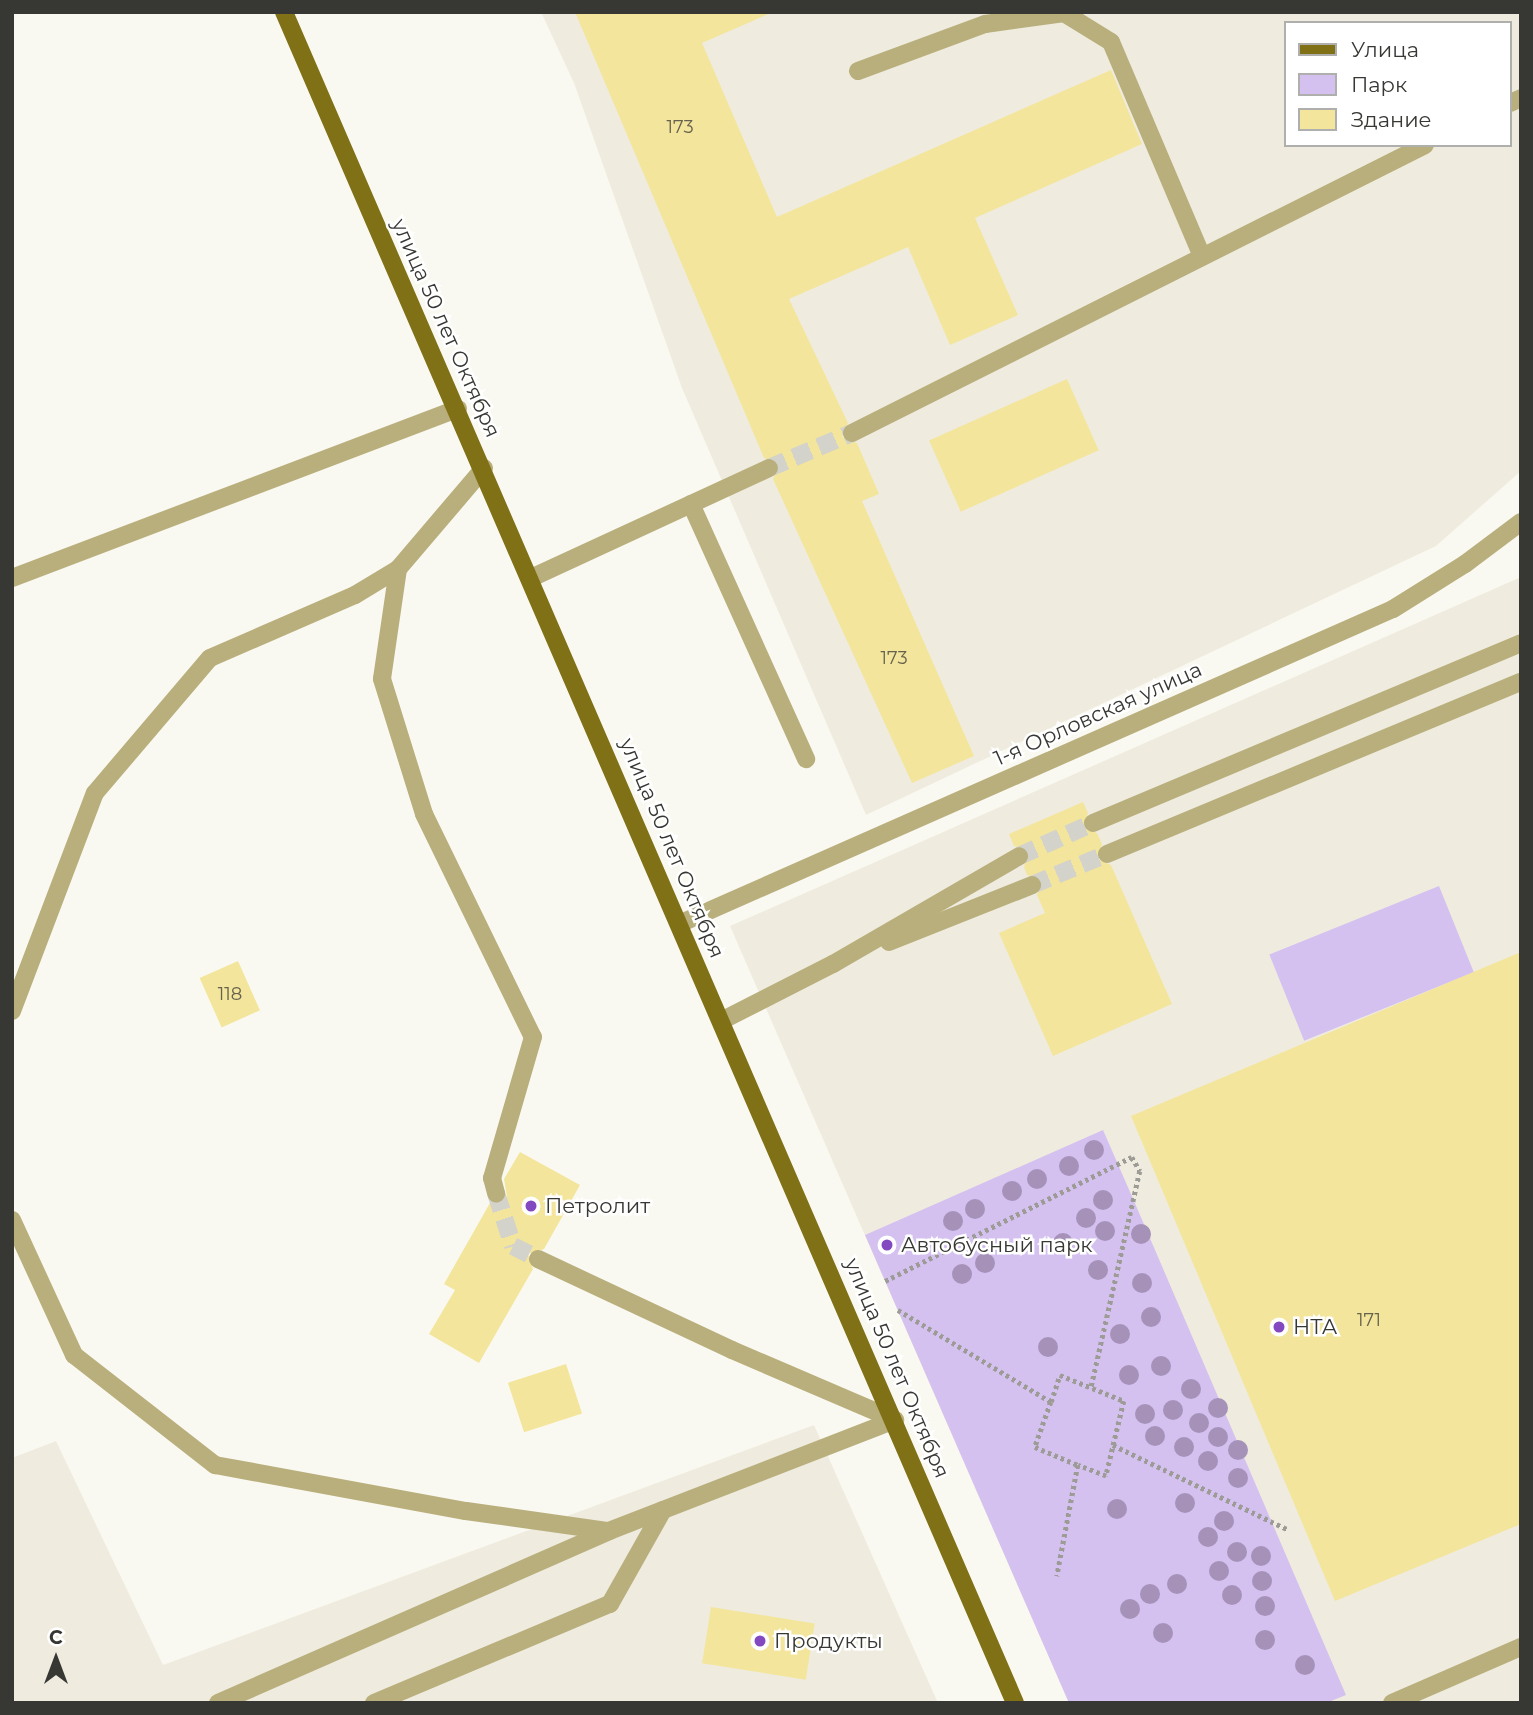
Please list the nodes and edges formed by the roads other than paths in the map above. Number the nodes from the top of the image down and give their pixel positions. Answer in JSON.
{"nodes":[{"id":1,"x":284,"y":12,"type":"edge"},
{"id":2,"x":858,"y":71,"type":"dead end"},
{"id":3,"x":1421,"y":147,"type":"edge"},
{"id":4,"x":1202,"y":256,"type":"junction"},
{"id":5,"x":458,"y":409,"type":"junction"},
{"id":6,"x":852,"y":433,"type":"tunnel mouth"},
{"id":7,"x":484,"y":468,"type":"junction"},
{"id":8,"x":769,"y":468,"type":"tunnel mouth"},
{"id":9,"x":691,"y":504,"type":"junction"},
{"id":10,"x":1521,"y":522,"type":"edge"},
{"id":11,"x":398,"y":569,"type":"junction"},
{"id":12,"x":12,"y":578,"type":"edge"},
{"id":13,"x":531,"y":578,"type":"junction"},
{"id":14,"x":1521,"y":643,"type":"edge"},
{"id":15,"x":1521,"y":682,"type":"edge"},
{"id":16,"x":806,"y":759,"type":"dead end"},
{"id":17,"x":1093,"y":824,"type":"tunnel mouth"},
{"id":18,"x":1107,"y":854,"type":"tunnel mouth"},
{"id":19,"x":1019,"y":856,"type":"tunnel mouth"},
{"id":20,"x":1032,"y":885,"type":"tunnel mouth"},
{"id":21,"x":679,"y":924,"type":"junction"},
{"id":22,"x":834,"y":964,"type":"junction"},
{"id":23,"x":12,"y":1011,"type":"edge"},
{"id":24,"x":721,"y":1021,"type":"junction"},
{"id":25,"x":496,"y":1193,"type":"tunnel mouth"},
{"id":26,"x":12,"y":1220,"type":"edge"},
{"id":27,"x":538,"y":1259,"type":"tunnel mouth"},
{"id":28,"x":895,"y":1420,"type":"junction"},
{"id":29,"x":663,"y":1510,"type":"junction"},
{"id":30,"x":609,"y":1531,"type":"junction"},
{"id":31,"x":1521,"y":1647,"type":"edge"},
{"id":32,"x":218,"y":1703,"type":"edge"},
{"id":33,"x":374,"y":1703,"type":"edge"},
{"id":34,"x":1015,"y":1703,"type":"edge"},
{"id":35,"x":1392,"y":1703,"type":"edge"}],
"edges":[{"from":1,"to":5,"type":"main road","name":"улица 50 лет Октября"},
{"from":2,"to":4,"type":"street"},
{"from":3,"to":4,"type":"street"},
{"from":4,"to":6,"type":"street"},
{"from":5,"to":7,"type":"main road","name":"улица 50 лет Октября"},
{"from":5,"to":12,"type":"street"},
{"from":7,"to":11,"type":"street"},
{"from":7,"to":13,"type":"main road","name":"улица 50 лет Октября"},
{"from":8,"to":9,"type":"street"},
{"from":9,"to":13,"type":"street"},
{"from":9,"to":16,"type":"street"},
{"from":10,"to":21,"type":"street","name":"1-я Орловская улица"},
{"from":11,"to":23,"type":"street"},
{"from":11,"to":25,"type":"street"},
{"from":13,"to":21,"type":"main road","name":"улица 50 лет Октября"},
{"from":14,"to":17,"type":"street"},
{"from":15,"to":18,"type":"street"},
{"from":19,"to":22,"type":"street"},
{"from":20,"to":22,"type":"street"},
{"from":21,"to":24,"type":"main road","name":"улица 50 лет Октября"},
{"from":22,"to":24,"type":"street"},
{"from":24,"to":28,"type":"main road","name":"улица 50 лет Октября"},
{"from":26,"to":30,"type":"street"},
{"from":27,"to":28,"type":"street"},
{"from":28,"to":29,"type":"street"},
{"from":28,"to":34,"type":"main road","name":"улица 50 лет Октября"},
{"from":29,"to":30,"type":"street"},
{"from":29,"to":33,"type":"street"},
{"from":30,"to":32,"type":"street"},
{"from":31,"to":35,"type":"street"}]}
